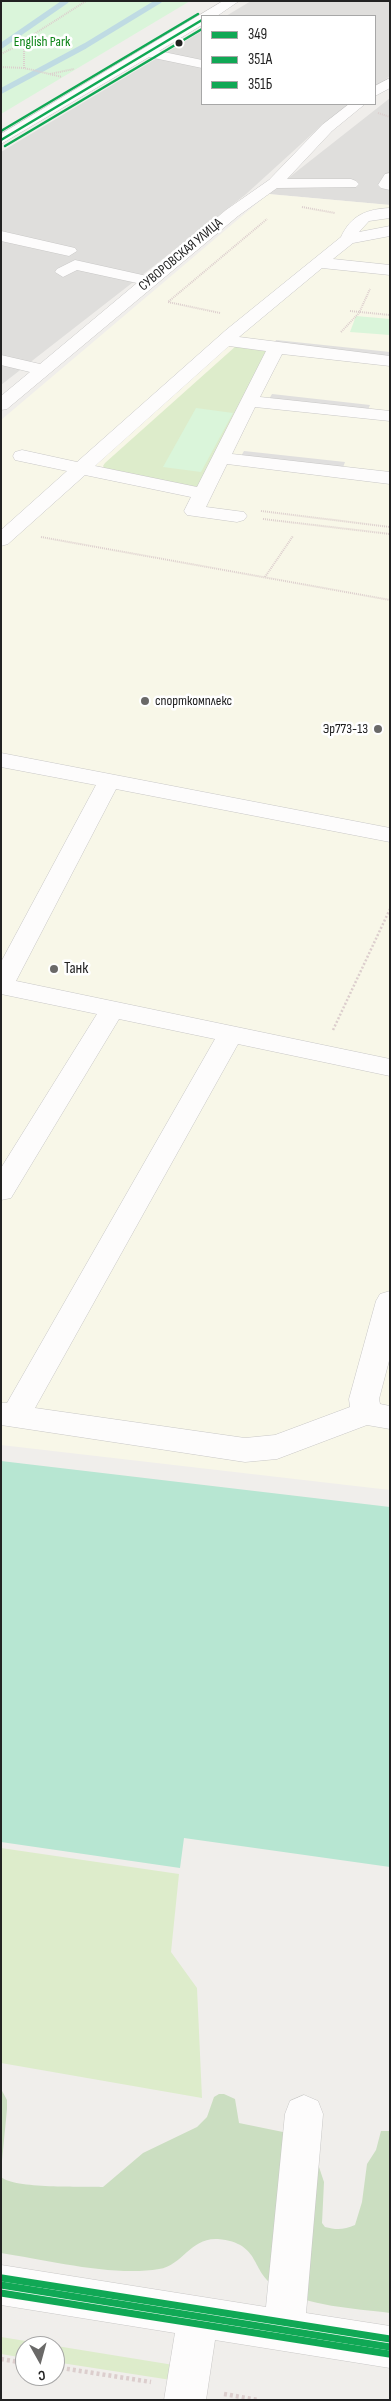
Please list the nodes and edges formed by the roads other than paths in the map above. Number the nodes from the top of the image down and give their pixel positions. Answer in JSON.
{"nodes":[{"id":1,"x":233,"y":1,"type":"edge"},
{"id":2,"x":210,"y":15,"type":"edge"},
{"id":3,"x":201,"y":21,"type":"edge"},
{"id":4,"x":148,"y":53,"type":"junction"},
{"id":5,"x":201,"y":64,"type":"edge"},
{"id":6,"x":390,"y":82,"type":"edge"},
{"id":7,"x":376,"y":91,"type":"edge"},
{"id":8,"x":357,"y":105,"type":"edge"},
{"id":9,"x":1,"y":140,"type":"edge"},
{"id":10,"x":390,"y":178,"type":"edge"},
{"id":11,"x":274,"y":183,"type":"junction"},
{"id":12,"x":351,"y":184,"type":"dead end"},
{"id":13,"x":390,"y":185,"type":"edge"},
{"id":14,"x":390,"y":213,"type":"edge"},
{"id":15,"x":390,"y":231,"type":"edge"},
{"id":16,"x":1,"y":236,"type":"edge"},
{"id":17,"x":348,"y":239,"type":"junction"},
{"id":18,"x":69,"y":251,"type":"dead end"},
{"id":19,"x":320,"y":263,"type":"junction"},
{"id":20,"x":390,"y":270,"type":"edge"},
{"id":21,"x":64,"y":272,"type":"dead end"},
{"id":22,"x":149,"y":281,"type":"junction"},
{"id":23,"x":226,"y":340,"type":"junction"},
{"id":24,"x":276,"y":348,"type":"junction"},
{"id":25,"x":1,"y":360,"type":"edge"},
{"id":26,"x":390,"y":360,"type":"edge"},
{"id":27,"x":43,"y":370,"type":"junction"},
{"id":28,"x":250,"y":401,"type":"junction"},
{"id":29,"x":1,"y":405,"type":"edge"},
{"id":30,"x":390,"y":416,"type":"edge"},
{"id":31,"x":22,"y":456,"type":"dead end"},
{"id":32,"x":221,"y":458,"type":"junction"},
{"id":33,"x":81,"y":469,"type":"junction"},
{"id":34,"x":390,"y":478,"type":"edge"},
{"id":35,"x":203,"y":494,"type":"junction"},
{"id":36,"x":237,"y":516,"type":"road end"},
{"id":37,"x":6,"y":536,"type":"edge"},
{"id":38,"x":1,"y":760,"type":"edge"},
{"id":39,"x":109,"y":781,"type":"junction"},
{"id":40,"x":390,"y":835,"type":"edge"},
{"id":41,"x":1,"y":986,"type":"edge"},
{"id":42,"x":113,"y":1009,"type":"junction"},
{"id":43,"x":231,"y":1034,"type":"junction"},
{"id":44,"x":390,"y":1068,"type":"edge"},
{"id":45,"x":1,"y":1191,"type":"edge"},
{"id":46,"x":390,"y":1301,"type":"edge"},
{"id":47,"x":8,"y":1415,"type":"edge"},
{"id":48,"x":378,"y":1416,"type":"edge"},
{"id":49,"x":304,"y":2114,"type":"dead end"},
{"id":50,"x":1,"y":2285,"type":"edge"},
{"id":51,"x":198,"y":2316,"type":"junction"},
{"id":52,"x":284,"y":2330,"type":"junction"},
{"id":53,"x":390,"y":2347,"type":"edge"},
{"id":54,"x":185,"y":2400,"type":"edge"}],
"edges":[{"from":1,"to":2,"type":"street"},
{"from":3,"to":4,"type":"street"},
{"from":4,"to":5,"type":"street"},
{"from":4,"to":9,"type":"street"},
{"from":6,"to":7,"type":"street"},
{"from":8,"to":11,"type":"street","name":"СУВОРОВСКАЯ УЛИЦА"},
{"from":10,"to":13,"type":"street"},
{"from":11,"to":12,"type":"street"},
{"from":11,"to":22,"type":"street","name":"СУВОРОВСКАЯ УЛИЦА"},
{"from":14,"to":17,"type":"street"},
{"from":15,"to":17,"type":"street"},
{"from":16,"to":18,"type":"street"},
{"from":17,"to":19,"type":"street"},
{"from":19,"to":20,"type":"street"},
{"from":19,"to":23,"type":"street"},
{"from":21,"to":22,"type":"street"},
{"from":22,"to":27,"type":"street","name":"СУВОРОВСКАЯ УЛИЦА"},
{"from":23,"to":24,"type":"street"},
{"from":23,"to":33,"type":"street"},
{"from":24,"to":26,"type":"street"},
{"from":24,"to":28,"type":"street"},
{"from":25,"to":27,"type":"street"},
{"from":27,"to":29,"type":"street","name":"СУВОРОВСКАЯ УЛИЦА"},
{"from":28,"to":30,"type":"street"},
{"from":28,"to":32,"type":"street"},
{"from":31,"to":33,"type":"street"},
{"from":32,"to":34,"type":"street"},
{"from":32,"to":35,"type":"street"},
{"from":33,"to":35,"type":"street"},
{"from":33,"to":37,"type":"street"},
{"from":35,"to":36,"type":"street"},
{"from":38,"to":39,"type":"street"},
{"from":39,"to":40,"type":"street"},
{"from":39,"to":41,"type":"street"},
{"from":41,"to":42,"type":"street"},
{"from":42,"to":43,"type":"street"},
{"from":42,"to":45,"type":"street"},
{"from":43,"to":44,"type":"street"},
{"from":43,"to":47,"type":"street"},
{"from":46,"to":48,"type":"street"},
{"from":47,"to":48,"type":"street"},
{"from":49,"to":52,"type":"street"},
{"from":50,"to":51,"type":"street"},
{"from":51,"to":52,"type":"street"},
{"from":51,"to":54,"type":"street"},
{"from":52,"to":53,"type":"street"}]}
